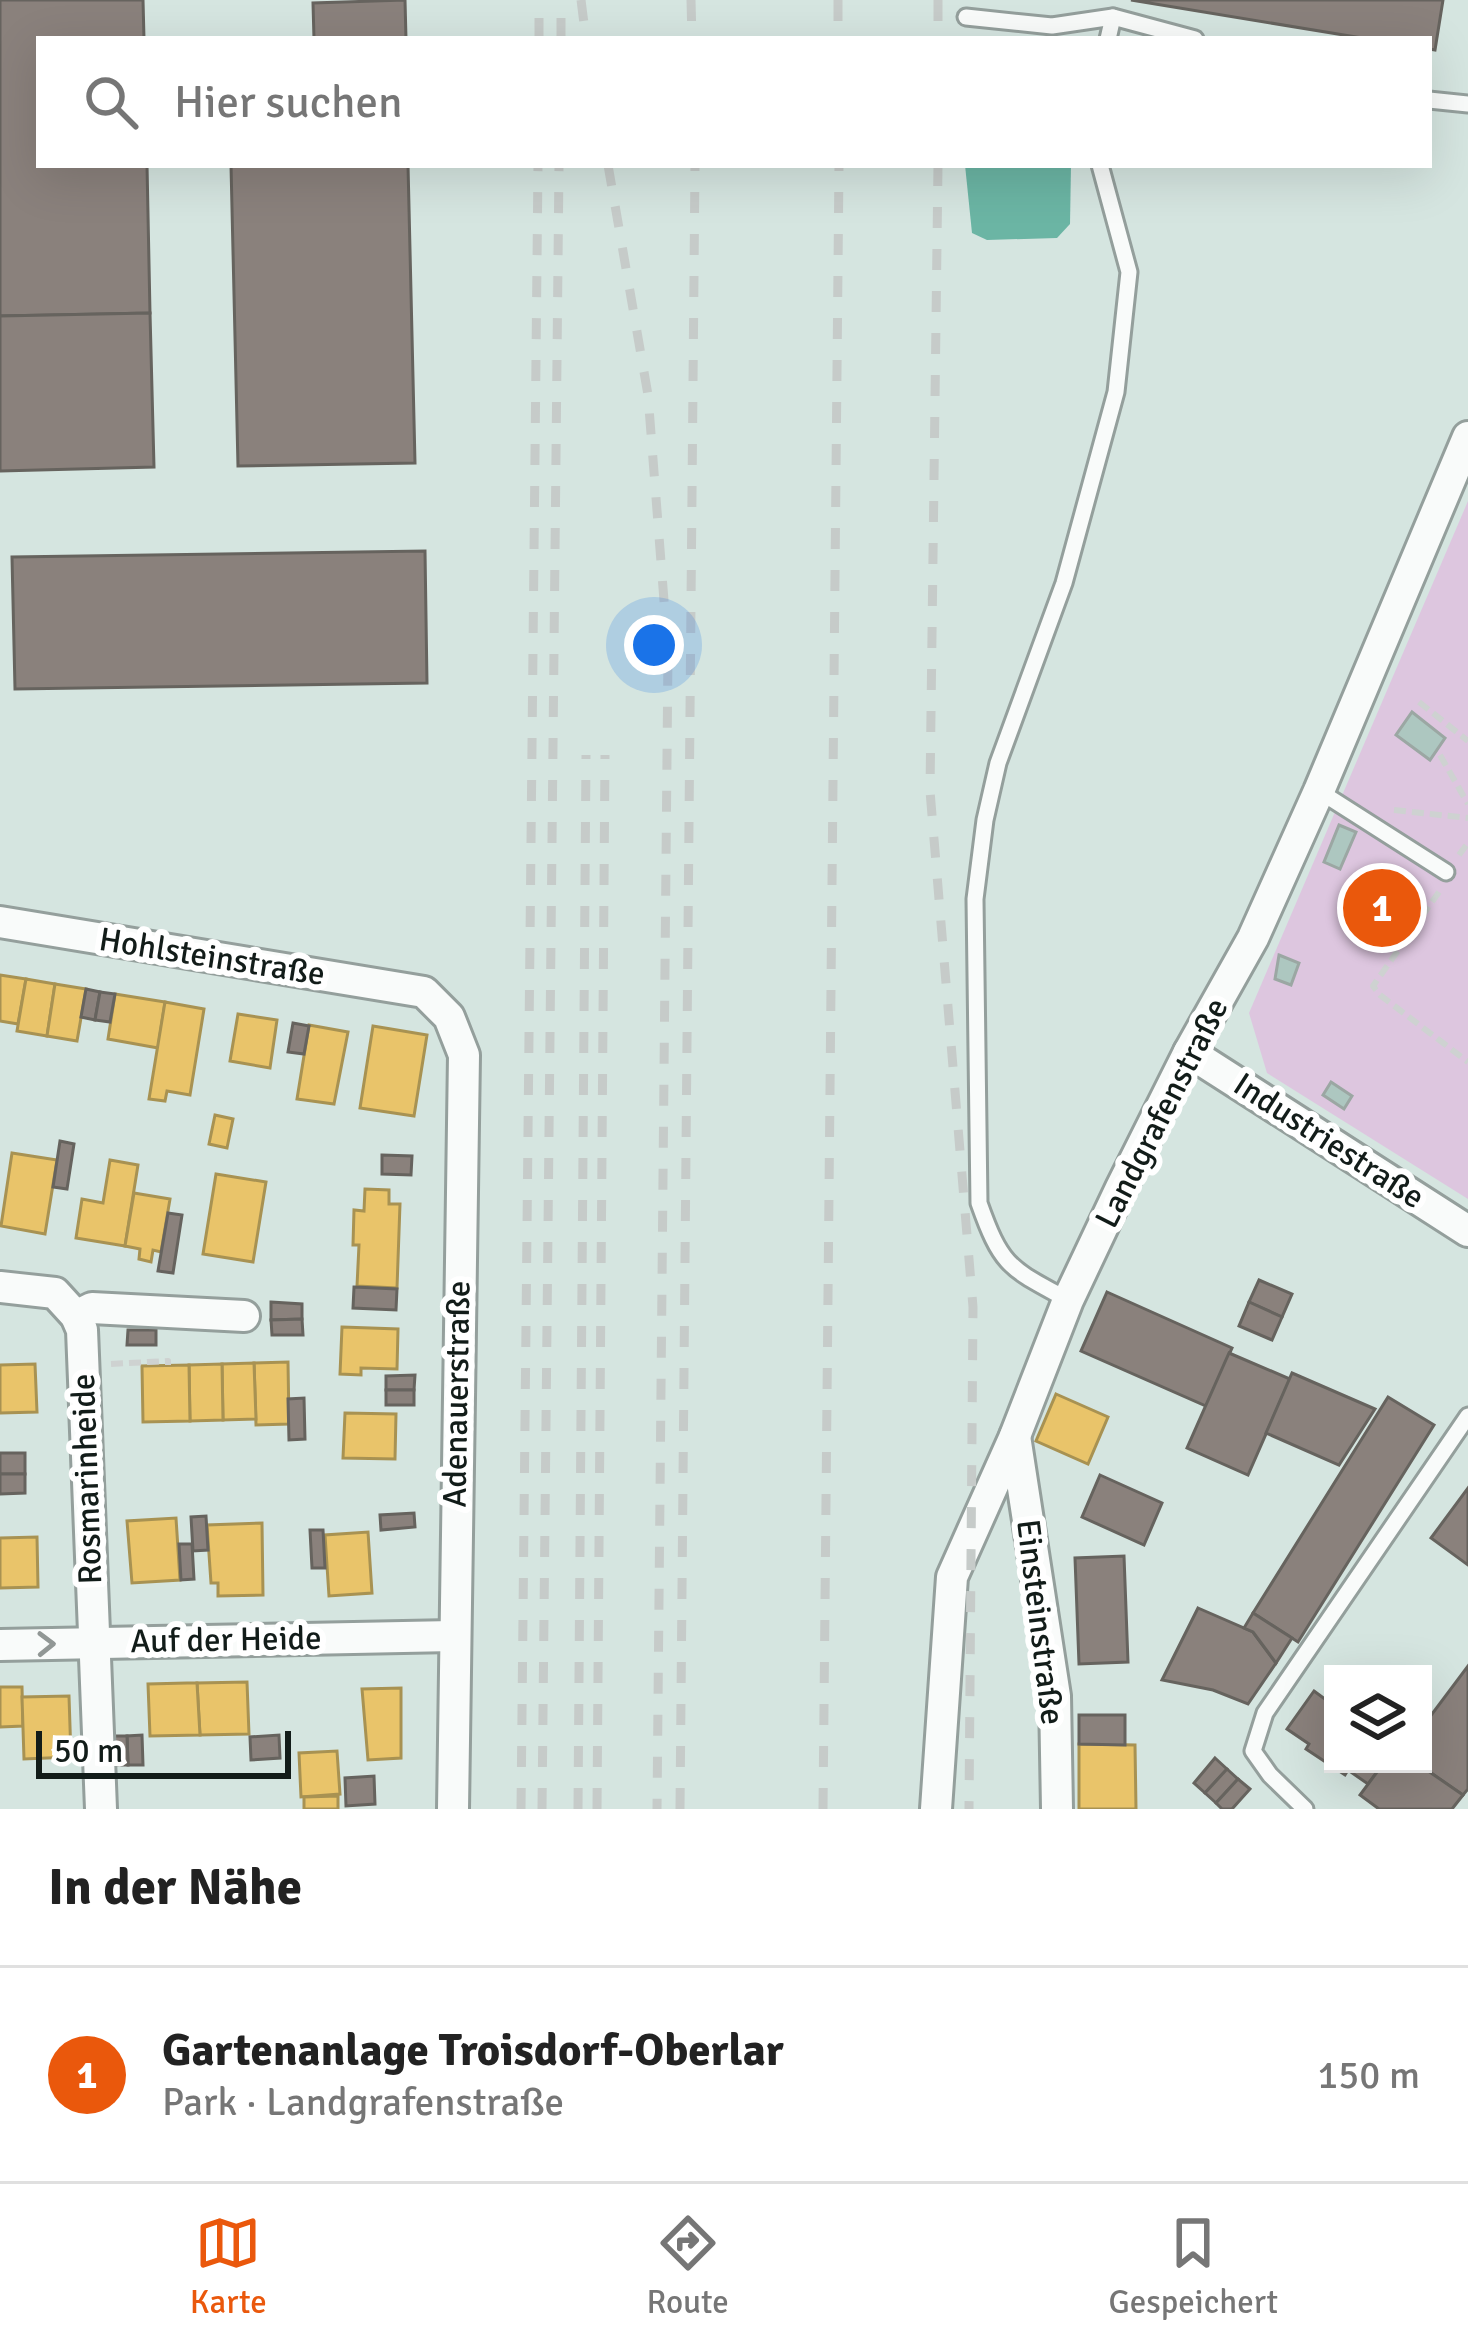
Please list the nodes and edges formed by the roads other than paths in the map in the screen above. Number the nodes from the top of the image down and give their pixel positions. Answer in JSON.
{"nodes":[{"id":1,"x":966,"y":17,"type":"dead end"},
{"id":2,"x":1113,"y":17,"type":"junction"},
{"id":3,"x":1109,"y":36,"type":"edge"},
{"id":4,"x":1185,"y":36,"type":"edge"},
{"id":5,"x":1432,"y":100,"type":"edge"},
{"id":6,"x":1468,"y":104,"type":"edge"},
{"id":7,"x":1101,"y":168,"type":"edge"},
{"id":8,"x":1468,"y":436,"type":"edge"},
{"id":9,"x":1319,"y":791,"type":"junction"},
{"id":10,"x":1446,"y":872,"type":"road end"},
{"id":11,"x":0,"y":922,"type":"edge"},
{"id":12,"x":424,"y":992,"type":"joint"},
{"id":13,"x":1189,"y":1052,"type":"junction"},
{"id":14,"x":1468,"y":1231,"type":"edge"},
{"id":15,"x":0,"y":1287,"type":"edge"},
{"id":16,"x":1068,"y":1300,"type":"junction"},
{"id":17,"x":76,"y":1316,"type":"junction"},
{"id":18,"x":244,"y":1316,"type":"dead end"},
{"id":19,"x":1468,"y":1416,"type":"edge"},
{"id":20,"x":1015,"y":1436,"type":"junction"},
{"id":21,"x":453,"y":1636,"type":"junction"},
{"id":22,"x":92,"y":1643,"type":"junction"},
{"id":23,"x":0,"y":1645,"type":"edge"},
{"id":24,"x":101,"y":1809,"type":"edge"},
{"id":25,"x":453,"y":1809,"type":"edge"},
{"id":26,"x":937,"y":1809,"type":"edge"},
{"id":27,"x":1057,"y":1809,"type":"edge"},
{"id":28,"x":1305,"y":1809,"type":"edge"}],
"edges":[{"from":1,"to":2,"type":"lane"},
{"from":2,"to":3,"type":"lane"},
{"from":2,"to":4,"type":"lane"},
{"from":5,"to":6,"type":"lane"},
{"from":7,"to":16,"type":"lane"},
{"from":8,"to":9,"type":"street","name":"Landgrafenstraße"},
{"from":9,"to":10,"type":"lane"},
{"from":9,"to":13,"type":"street","name":"Landgrafenstraße"},
{"from":11,"to":12,"type":"street","name":"Hohlsteinstraße"},
{"from":12,"to":21,"type":"street","name":"Adenauerstraße"},
{"from":13,"to":14,"type":"street","name":"Industriestraße"},
{"from":13,"to":16,"type":"street","name":"Landgrafenstraße"},
{"from":15,"to":17,"type":"street"},
{"from":16,"to":20,"type":"street","name":"Landgrafenstraße"},
{"from":17,"to":18,"type":"street"},
{"from":17,"to":22,"type":"street","name":"Rosmarinheide"},
{"from":19,"to":28,"type":"lane"},
{"from":20,"to":26,"type":"street","name":"Landgrafenstraße"},
{"from":20,"to":27,"type":"street","name":"Einsteinstraße"},
{"from":21,"to":22,"type":"street","name":"Auf der Heide"},
{"from":21,"to":25,"type":"street","name":"Adenauerstraße"},
{"from":23,"to":22,"type":"street","name":"Auf der Heide","one_way":true},
{"from":22,"to":24,"type":"street","name":"Rosmarinheide"}]}
